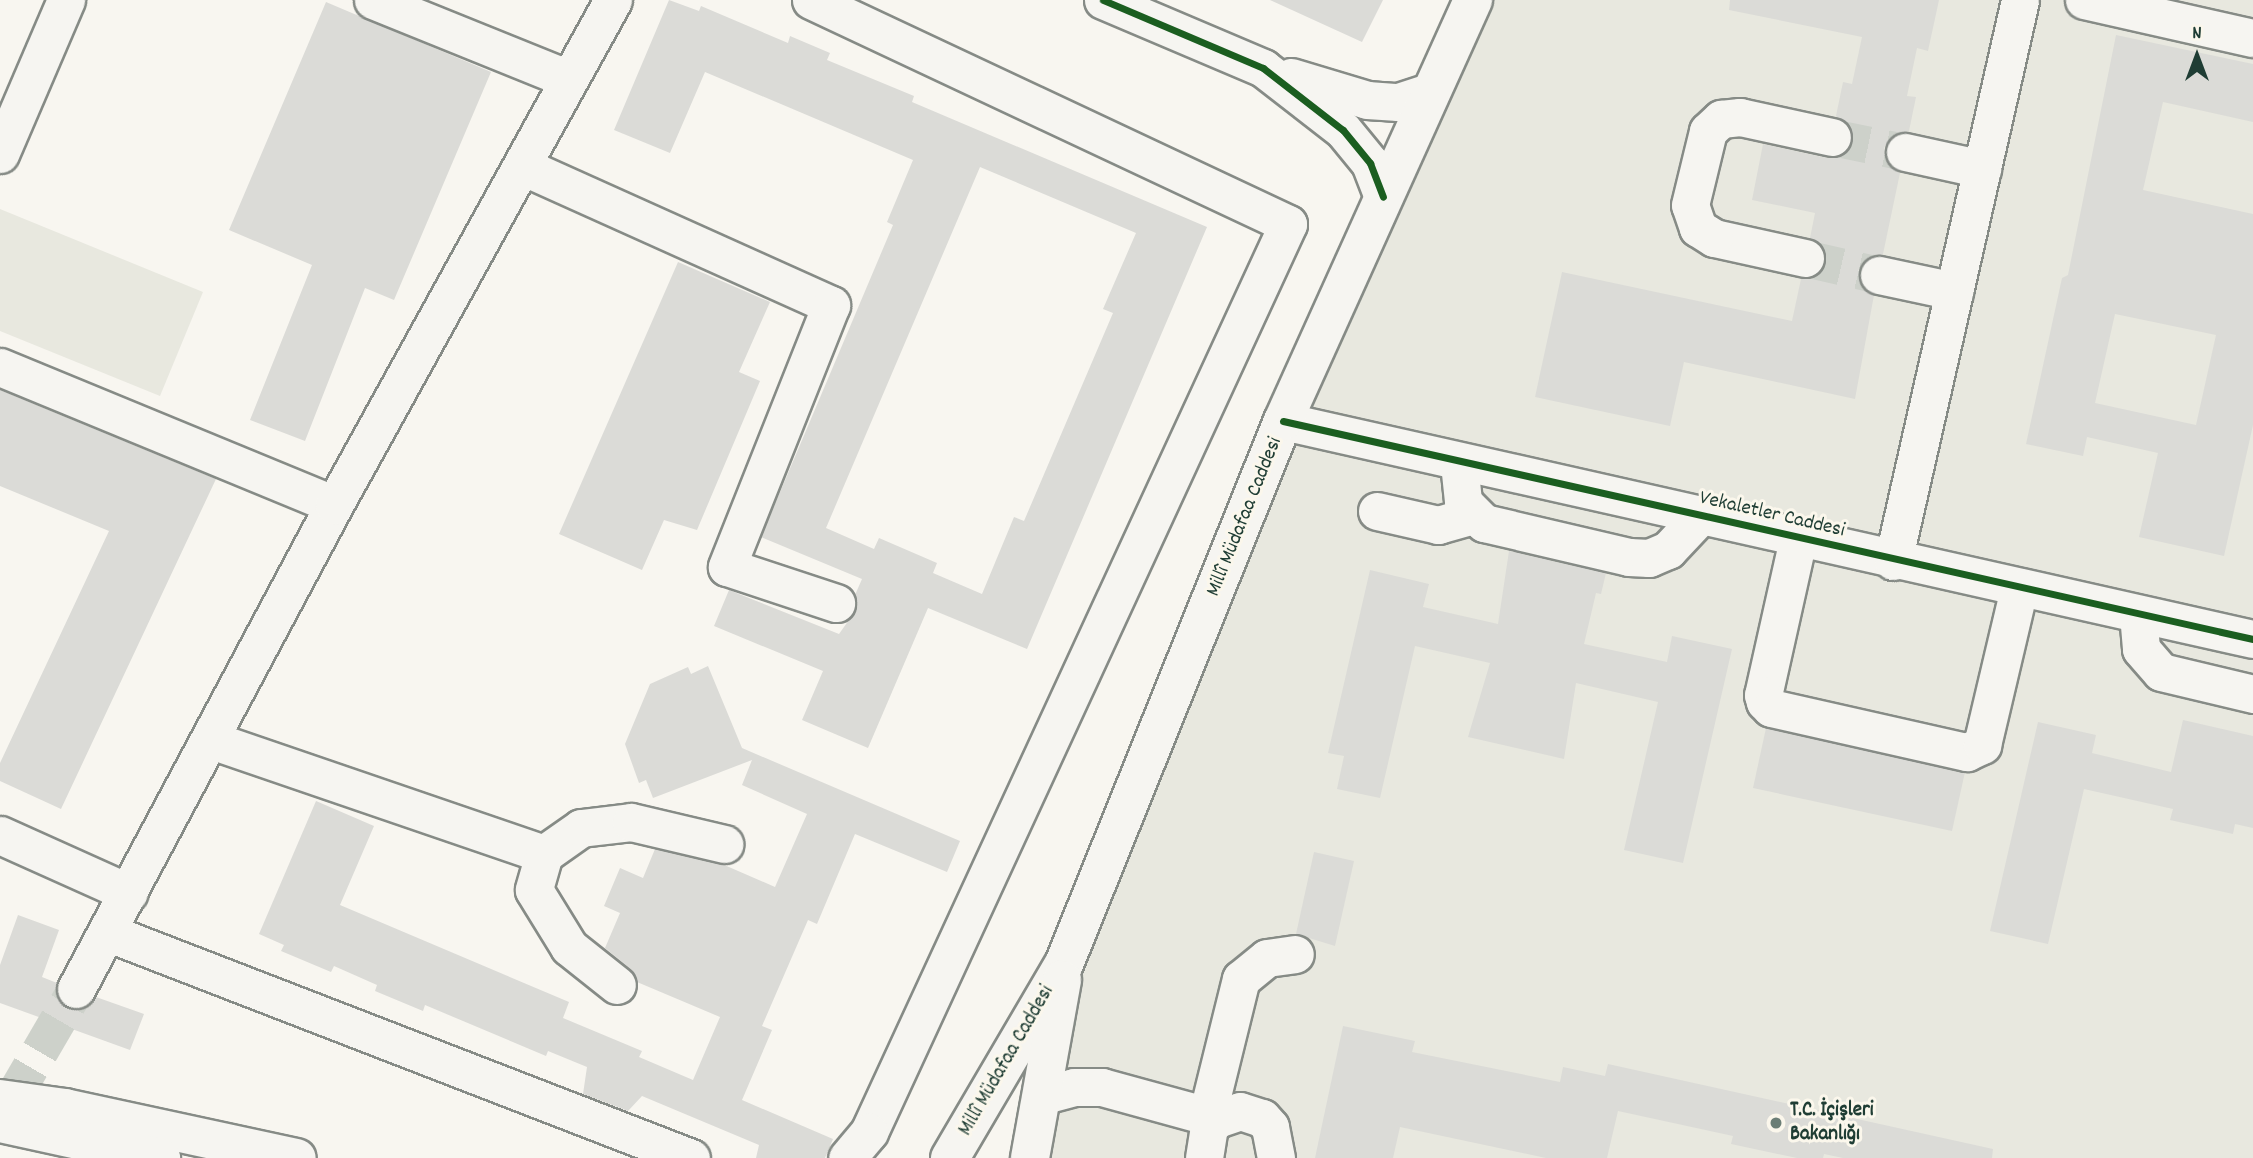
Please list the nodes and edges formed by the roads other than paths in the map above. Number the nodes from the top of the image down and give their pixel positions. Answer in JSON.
{"nodes":[{"id":1,"x":66,"y":0,"type":"edge"},
{"id":2,"x":373,"y":0,"type":"edge"},
{"id":3,"x":613,"y":0,"type":"edge"},
{"id":4,"x":811,"y":0,"type":"edge"},
{"id":5,"x":1103,"y":0,"type":"edge"},
{"id":6,"x":1472,"y":0,"type":"edge"},
{"id":7,"x":2020,"y":0,"type":"edge"},
{"id":8,"x":2084,"y":0,"type":"edge"},
{"id":9,"x":2253,"y":38,"type":"edge"},
{"id":10,"x":1263,"y":68,"type":"junction"},
{"id":11,"x":569,"y":79,"type":"junction"},
{"id":12,"x":1429,"y":92,"type":"junction"},
{"id":13,"x":1832,"y":137,"type":"tunnel mouth"},
{"id":14,"x":1905,"y":152,"type":"tunnel mouth"},
{"id":15,"x":0,"y":154,"type":"edge"},
{"id":16,"x":522,"y":166,"type":"junction"},
{"id":17,"x":1982,"y":169,"type":"junction"},
{"id":18,"x":1382,"y":197,"type":"junction"},
{"id":19,"x":1805,"y":258,"type":"tunnel mouth"},
{"id":20,"x":1879,"y":275,"type":"tunnel mouth"},
{"id":21,"x":1954,"y":291,"type":"junction"},
{"id":22,"x":0,"y":367,"type":"edge"},
{"id":23,"x":1283,"y":421,"type":"junction"},
{"id":24,"x":1459,"y":463,"type":"junction"},
{"id":25,"x":334,"y":505,"type":"junction"},
{"id":26,"x":1377,"y":512,"type":"dead end"},
{"id":27,"x":1472,"y":516,"type":"junction"},
{"id":28,"x":1700,"y":516,"type":"junction"},
{"id":29,"x":1798,"y":539,"type":"junction"},
{"id":30,"x":1893,"y":561,"type":"junction"},
{"id":31,"x":2019,"y":588,"type":"junction"},
{"id":32,"x":836,"y":603,"type":"dead end"},
{"id":33,"x":2138,"y":614,"type":"junction"},
{"id":34,"x":2251,"y":627,"type":"edge"},
{"id":35,"x":2253,"y":694,"type":"edge"},
{"id":36,"x":211,"y":740,"type":"junction"},
{"id":37,"x":0,"y":835,"type":"edge"},
{"id":38,"x":724,"y":844,"type":"dead end"},
{"id":39,"x":544,"y":854,"type":"junction"},
{"id":40,"x":129,"y":893,"type":"junction"},
{"id":41,"x":109,"y":933,"type":"junction"},
{"id":42,"x":1295,"y":954,"type":"dead end"},
{"id":43,"x":1065,"y":964,"type":"junction"},
{"id":44,"x":617,"y":985,"type":"dead end"},
{"id":45,"x":76,"y":989,"type":"tunnel mouth"},
{"id":46,"x":1041,"y":1096,"type":"junction"},
{"id":47,"x":0,"y":1099,"type":"edge"},
{"id":48,"x":0,"y":1124,"type":"edge"},
{"id":49,"x":1208,"y":1132,"type":"edge"},
{"id":50,"x":161,"y":1158,"type":"edge"},
{"id":51,"x":297,"y":1158,"type":"edge"},
{"id":52,"x":691,"y":1158,"type":"edge"},
{"id":53,"x":847,"y":1158,"type":"edge"},
{"id":54,"x":950,"y":1158,"type":"edge"},
{"id":55,"x":1030,"y":1158,"type":"edge"},
{"id":56,"x":1276,"y":1158,"type":"edge"}],
"edges":[{"from":1,"to":15,"type":"street"},
{"from":2,"to":11,"type":"street"},
{"from":3,"to":11,"type":"street"},
{"from":4,"to":53,"type":"street"},
{"from":5,"to":10,"type":"street"},
{"from":6,"to":12,"type":"main road","name":"Millî Müdafaa Caddesi"},
{"from":7,"to":17,"type":"street"},
{"from":8,"to":9,"type":"street"},
{"from":10,"to":12,"type":"street"},
{"from":10,"to":18,"type":"street"},
{"from":11,"to":16,"type":"street"},
{"from":12,"to":18,"type":"main road","name":"Millî Müdafaa Caddesi"},
{"from":13,"to":19,"type":"street"},
{"from":14,"to":17,"type":"street"},
{"from":16,"to":25,"type":"street"},
{"from":16,"to":32,"type":"street"},
{"from":17,"to":21,"type":"street"},
{"from":18,"to":23,"type":"main road","name":"Millî Müdafaa Caddesi"},
{"from":20,"to":21,"type":"street"},
{"from":21,"to":30,"type":"street"},
{"from":22,"to":25,"type":"street"},
{"from":23,"to":24,"type":"street","name":"Vekaletler Caddesi"},
{"from":23,"to":43,"type":"main road","name":"Millî Müdafaa Caddesi"},
{"from":24,"to":27,"type":"street"},
{"from":24,"to":28,"type":"street","name":"Vekaletler Caddesi"},
{"from":25,"to":36,"type":"street"},
{"from":26,"to":27,"type":"street"},
{"from":27,"to":28,"type":"street"},
{"from":28,"to":29,"type":"street","name":"Vekaletler Caddesi"},
{"from":29,"to":30,"type":"street","name":"Vekaletler Caddesi"},
{"from":29,"to":31,"type":"street"},
{"from":30,"to":31,"type":"street","name":"Vekaletler Caddesi"},
{"from":31,"to":33,"type":"street","name":"Vekaletler Caddesi"},
{"from":33,"to":34,"type":"street","name":"Vekaletler Caddesi"},
{"from":33,"to":35,"type":"street"},
{"from":36,"to":39,"type":"street"},
{"from":36,"to":40,"type":"street"},
{"from":37,"to":40,"type":"street"},
{"from":38,"to":39,"type":"street"},
{"from":39,"to":44,"type":"street"},
{"from":40,"to":41,"type":"street"},
{"from":41,"to":45,"type":"street"},
{"from":41,"to":52,"type":"street"},
{"from":42,"to":49,"type":"street"},
{"from":43,"to":46,"type":"main road","name":"Millî Müdafaa Caddesi"},
{"from":43,"to":54,"type":"main road","name":"Millî Müdafaa Caddesi"},
{"from":46,"to":49,"type":"street"},
{"from":46,"to":55,"type":"main road","name":"Millî Müdafaa Caddesi"},
{"from":47,"to":51,"type":"main road"},
{"from":48,"to":50,"type":"main road"},
{"from":49,"to":56,"type":"street"}]}
